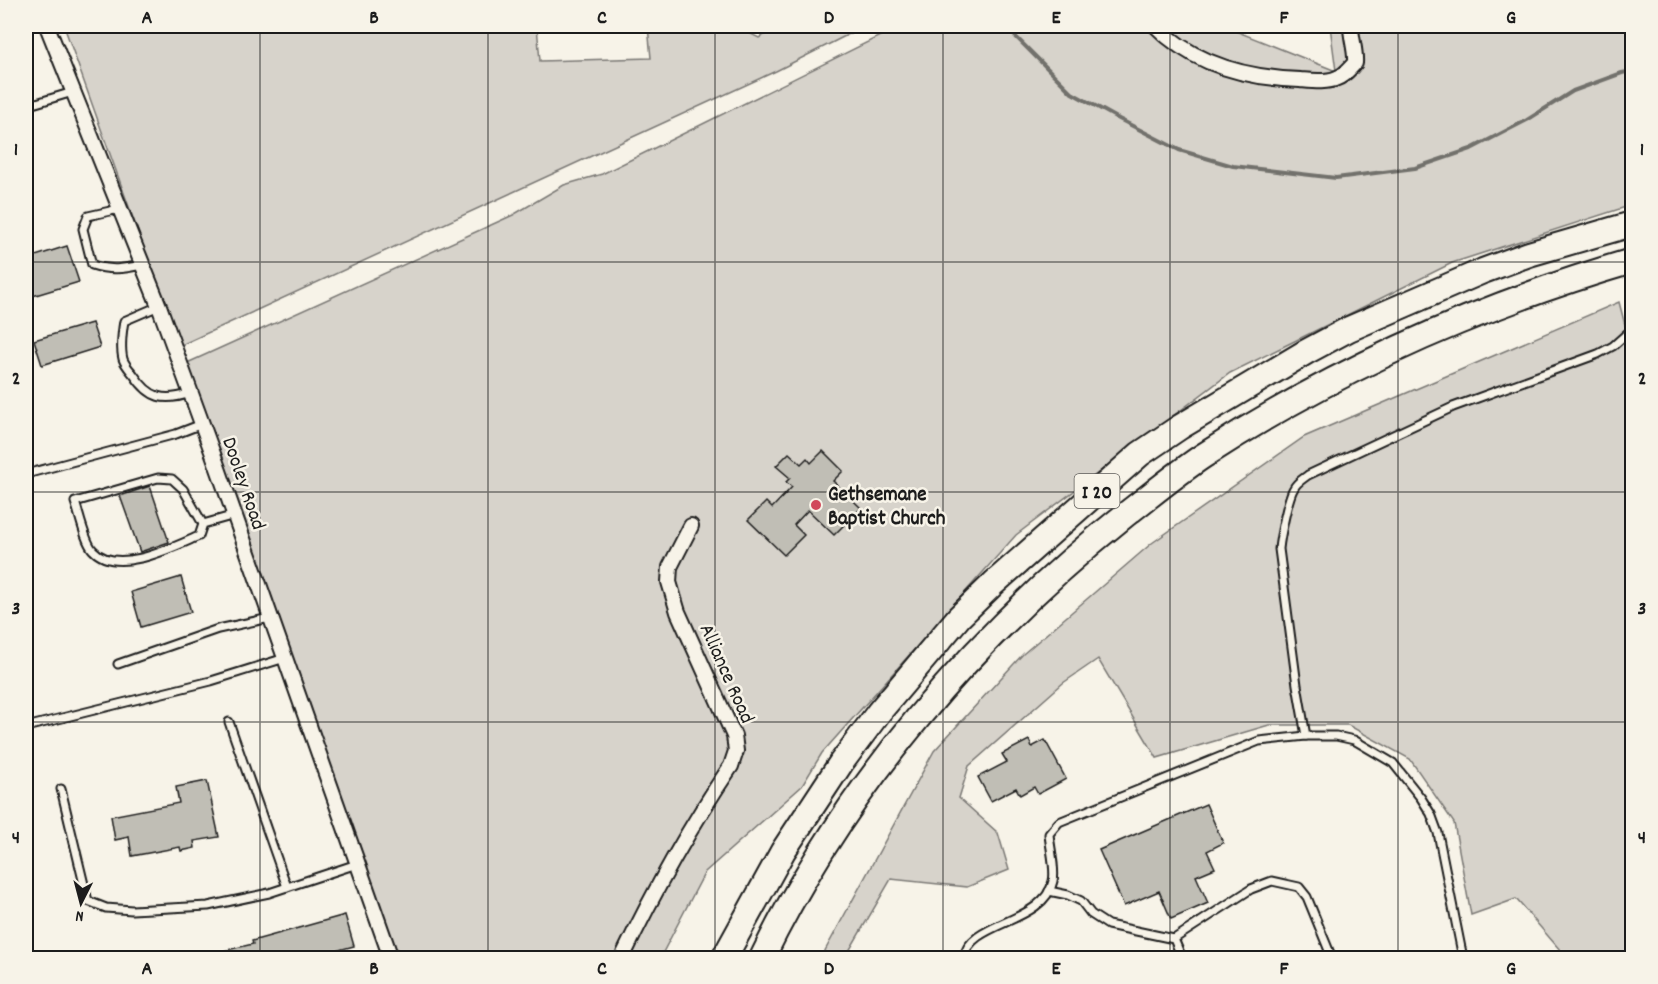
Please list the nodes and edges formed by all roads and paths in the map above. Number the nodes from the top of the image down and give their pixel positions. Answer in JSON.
{"nodes":[{"id":1,"x":47,"y":26,"type":"edge"},
{"id":2,"x":1156,"y":26,"type":"edge"},
{"id":3,"x":1351,"y":26,"type":"edge"},
{"id":4,"x":73,"y":92,"type":"junction"},
{"id":5,"x":26,"y":106,"type":"edge"},
{"id":6,"x":119,"y":209,"type":"junction"},
{"id":7,"x":1632,"y":224,"type":"edge"},
{"id":8,"x":1632,"y":261,"type":"edge"},
{"id":9,"x":142,"y":265,"type":"junction"},
{"id":10,"x":159,"y":306,"type":"junction"},
{"id":11,"x":1632,"y":329,"type":"edge"},
{"id":12,"x":191,"y":393,"type":"junction"},
{"id":13,"x":202,"y":424,"type":"junction"},
{"id":14,"x":26,"y":474,"type":"edge"},
{"id":15,"x":235,"y":515,"type":"junction"},
{"id":16,"x":203,"y":524,"type":"junction"},
{"id":17,"x":691,"y":526,"type":"dead end"},
{"id":18,"x":270,"y":618,"type":"junction"},
{"id":19,"x":285,"y":658,"type":"junction"},
{"id":20,"x":118,"y":664,"type":"dead end"},
{"id":21,"x":228,"y":722,"type":"dead end"},
{"id":22,"x":26,"y":727,"type":"edge"},
{"id":23,"x":1306,"y":736,"type":"junction"},
{"id":24,"x":61,"y":789,"type":"dead end"},
{"id":25,"x":357,"y":864,"type":"junction"},
{"id":26,"x":287,"y":887,"type":"junction"},
{"id":27,"x":1049,"y":891,"type":"junction"},
{"id":28,"x":1174,"y":939,"type":"junction"},
{"id":29,"x":391,"y":958,"type":"edge"},
{"id":30,"x":622,"y":958,"type":"edge"},
{"id":31,"x":724,"y":958,"type":"edge"},
{"id":32,"x":762,"y":958,"type":"edge"},
{"id":33,"x":964,"y":958,"type":"edge"},
{"id":34,"x":1182,"y":958,"type":"edge"},
{"id":35,"x":1332,"y":958,"type":"edge"},
{"id":36,"x":1463,"y":958,"type":"edge"}],
"edges":[{"from":1,"to":4,"type":"street","name":"Dooley Road"},
{"from":2,"to":3,"type":"street"},
{"from":4,"to":5,"type":"lane"},
{"from":4,"to":6,"type":"street","name":"Dooley Road"},
{"from":6,"to":9,"type":"street","name":"Dooley Road"},
{"from":6,"to":9,"type":"lane"},
{"from":7,"to":31,"type":"highway","number":"I 20"},
{"from":8,"to":32,"type":"highway","number":"I 20"},
{"from":9,"to":10,"type":"street","name":"Dooley Road"},
{"from":10,"to":12,"type":"street","name":"Dooley Road"},
{"from":10,"to":12,"type":"lane"},
{"from":11,"to":23,"type":"lane"},
{"from":12,"to":13,"type":"street","name":"Dooley Road"},
{"from":13,"to":14,"type":"lane"},
{"from":13,"to":15,"type":"street","name":"Dooley Road"},
{"from":15,"to":16,"type":"lane"},
{"from":15,"to":18,"type":"street","name":"Dooley Road"},
{"from":16,"to":16,"type":"lane"},
{"from":17,"to":30,"type":"street","name":"Alliance Road"},
{"from":18,"to":19,"type":"street","name":"Dooley Road"},
{"from":18,"to":20,"type":"lane"},
{"from":19,"to":22,"type":"lane"},
{"from":19,"to":25,"type":"street","name":"Dooley Road"},
{"from":21,"to":26,"type":"lane"},
{"from":23,"to":27,"type":"lane"},
{"from":23,"to":36,"type":"lane"},
{"from":24,"to":26,"type":"lane"},
{"from":25,"to":26,"type":"lane"},
{"from":25,"to":29,"type":"street","name":"Dooley Road"},
{"from":27,"to":28,"type":"lane"},
{"from":27,"to":33,"type":"lane"},
{"from":28,"to":34,"type":"lane"},
{"from":28,"to":35,"type":"lane"}]}
